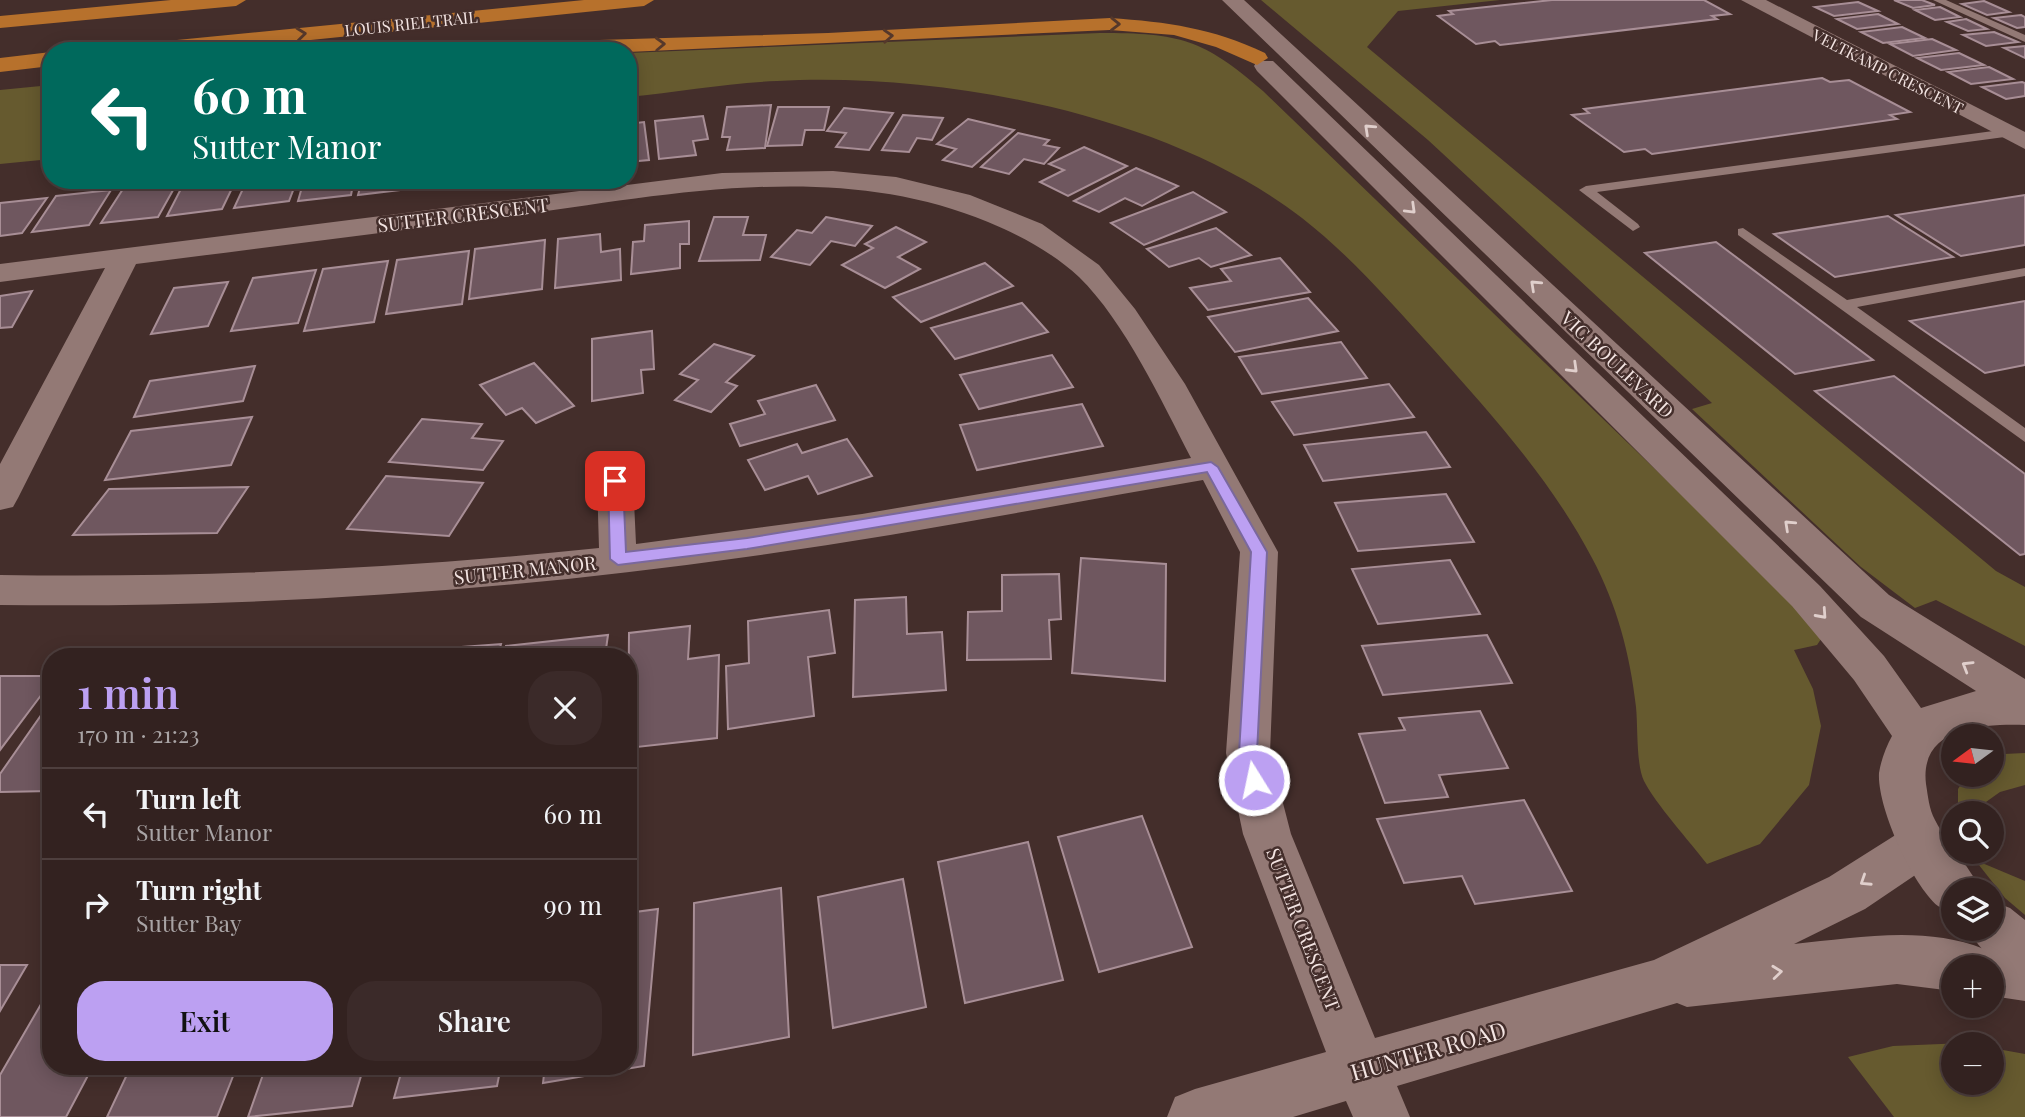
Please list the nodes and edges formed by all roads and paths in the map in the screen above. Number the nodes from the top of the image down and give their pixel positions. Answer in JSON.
{"nodes":[{"id":1,"x":117,"y":0,"type":"edge"},
{"id":2,"x":236,"y":0,"type":"edge"},
{"id":3,"x":644,"y":0,"type":"edge"},
{"id":4,"x":1232,"y":0,"type":"edge"},
{"id":5,"x":1751,"y":0,"type":"edge"},
{"id":6,"x":1938,"y":0,"type":"edge"},
{"id":7,"x":0,"y":13,"type":"edge"},
{"id":8,"x":0,"y":22,"type":"edge"},
{"id":9,"x":2025,"y":39,"type":"edge"},
{"id":10,"x":226,"y":42,"type":"edge"},
{"id":11,"x":637,"y":45,"type":"edge"},
{"id":12,"x":1257,"y":58,"type":"joint"},
{"id":13,"x":42,"y":61,"type":"edge"},
{"id":14,"x":0,"y":65,"type":"edge"},
{"id":15,"x":42,"y":70,"type":"edge"},
{"id":16,"x":0,"y":73,"type":"edge"},
{"id":17,"x":2016,"y":137,"type":"edge"},
{"id":18,"x":1633,"y":227,"type":"dead end"},
{"id":19,"x":1743,"y":232,"type":"dead end"},
{"id":20,"x":125,"y":258,"type":"junction"},
{"id":21,"x":2025,"y":272,"type":"edge"},
{"id":22,"x":0,"y":273,"type":"edge"},
{"id":23,"x":1843,"y":304,"type":"junction"},
{"id":24,"x":2025,"y":436,"type":"edge"},
{"id":25,"x":1211,"y":467,"type":"junction"},
{"id":26,"x":615,"y":481,"type":"dead end"},
{"id":27,"x":0,"y":498,"type":"edge"},
{"id":28,"x":618,"y":559,"type":"junction"},
{"id":29,"x":0,"y":590,"type":"edge"},
{"id":30,"x":2025,"y":701,"type":"edge"},
{"id":31,"x":2025,"y":707,"type":"edge"},
{"id":32,"x":1916,"y":736,"type":"junction"},
{"id":33,"x":1922,"y":844,"type":"junction"},
{"id":34,"x":1947,"y":878,"type":"edge"},
{"id":35,"x":2004,"y":935,"type":"edge"},
{"id":36,"x":2025,"y":952,"type":"edge"},
{"id":37,"x":1941,"y":965,"type":"edge"},
{"id":38,"x":2004,"y":972,"type":"edge"},
{"id":39,"x":2025,"y":975,"type":"edge"},
{"id":40,"x":1660,"y":984,"type":"junction"},
{"id":41,"x":1371,"y":1093,"type":"edge"},
{"id":42,"x":1195,"y":1117,"type":"edge"}],
"edges":[{"from":1,"to":7,"type":"highway"},
{"from":2,"to":8,"type":"highway"},
{"from":10,"to":3,"type":"highway","name":"LOUIS RIEL TRAIL","one_way":true},
{"from":30,"to":4,"type":"street","name":"VIC BOULEVARD","one_way":true},
{"from":5,"to":17,"type":"street","name":"VELTKAMP CRESCENT"},
{"from":6,"to":9,"type":"lane"},
{"from":11,"to":12,"type":"highway","one_way":true},
{"from":12,"to":32,"type":"street","name":"VIC BOULEVARD","one_way":true},
{"from":13,"to":14,"type":"highway"},
{"from":15,"to":16,"type":"highway"},
{"from":17,"to":18,"type":"lane"},
{"from":19,"to":23,"type":"lane"},
{"from":20,"to":22,"type":"street","name":"SUTTER CRESCENT"},
{"from":20,"to":25,"type":"street","name":"SUTTER CRESCENT"},
{"from":20,"to":27,"type":"street"},
{"from":21,"to":23,"type":"lane"},
{"from":23,"to":24,"type":"lane"},
{"from":25,"to":28,"type":"street","name":"SUTTER MANOR"},
{"from":25,"to":41,"type":"street","name":"SUTTER CRESCENT"},
{"from":26,"to":28,"type":"street"},
{"from":28,"to":29,"type":"street","name":"SUTTER MANOR"},
{"from":31,"to":32,"type":"street"},
{"from":32,"to":33,"type":"street"},
{"from":33,"to":34,"type":"street"},
{"from":33,"to":40,"type":"street","name":"HUNTER ROAD","one_way":true},
{"from":35,"to":36,"type":"street"},
{"from":40,"to":37,"type":"street","name":"HUNTER ROAD","one_way":true},
{"from":38,"to":39,"type":"street"},
{"from":40,"to":41,"type":"street","name":"HUNTER ROAD"},
{"from":41,"to":42,"type":"street","name":"HUNTER ROAD"}]}
